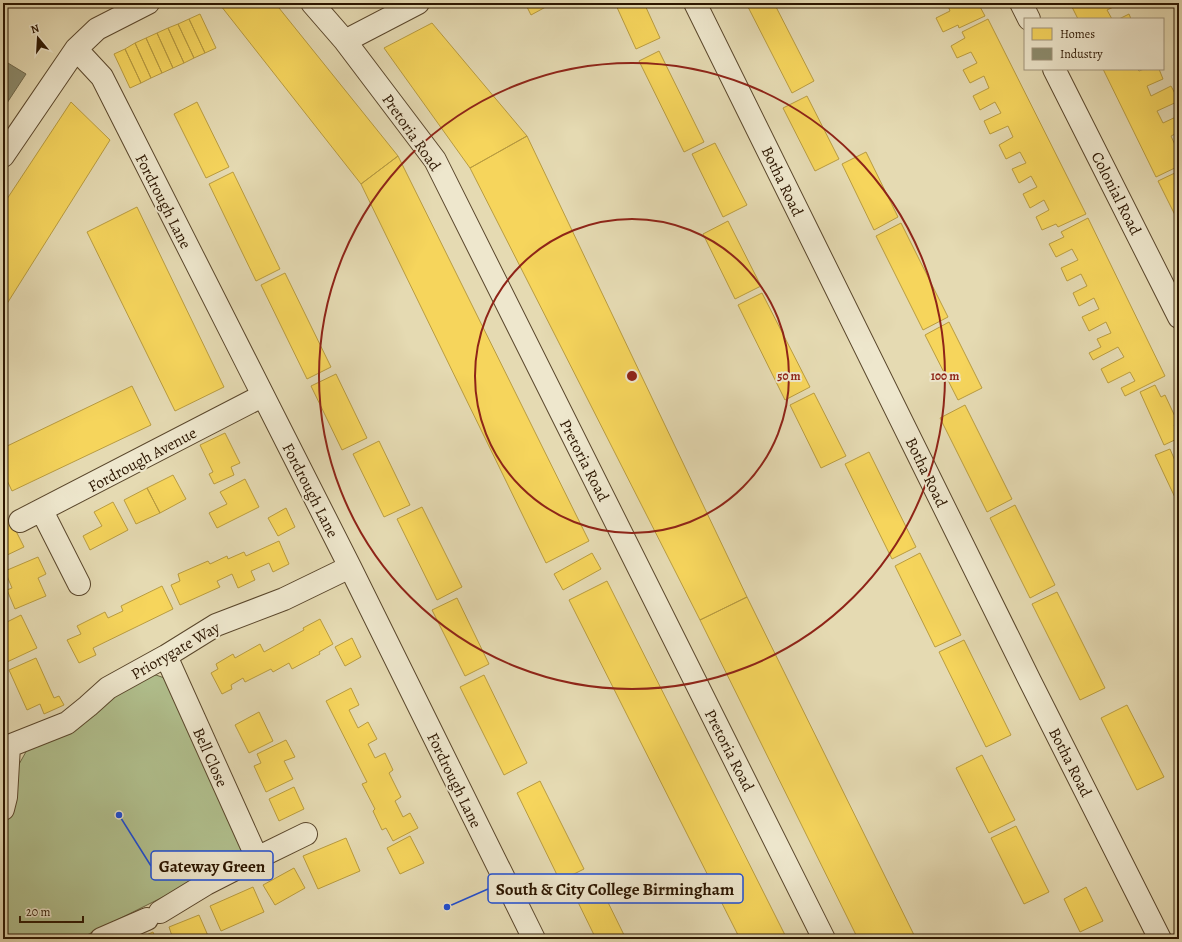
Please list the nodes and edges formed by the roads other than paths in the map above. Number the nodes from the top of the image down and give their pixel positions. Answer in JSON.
{"nodes":[{"id":1,"x":148,"y":3,"type":"edge"},
{"id":2,"x":312,"y":3,"type":"edge"},
{"id":3,"x":418,"y":3,"type":"edge"},
{"id":4,"x":695,"y":3,"type":"edge"},
{"id":5,"x":1021,"y":3,"type":"edge"},
{"id":6,"x":1028,"y":18,"type":"edge"},
{"id":7,"x":345,"y":41,"type":"junction"},
{"id":8,"x":76,"y":49,"type":"junction"},
{"id":9,"x":1055,"y":70,"type":"edge"},
{"id":10,"x":3,"y":156,"type":"edge"},
{"id":11,"x":1179,"y":317,"type":"edge"},
{"id":12,"x":262,"y":396,"type":"junction"},
{"id":13,"x":42,"y":511,"type":"junction"},
{"id":14,"x":20,"y":521,"type":"dead end"},
{"id":15,"x":350,"y":568,"type":"junction"},
{"id":16,"x":79,"y":584,"type":"dead end"},
{"id":17,"x":166,"y":656,"type":"junction"},
{"id":18,"x":6,"y":740,"type":"edge"},
{"id":19,"x":3,"y":809,"type":"edge"},
{"id":20,"x":306,"y":834,"type":"dead end"},
{"id":21,"x":257,"y":858,"type":"junction"},
{"id":22,"x":101,"y":939,"type":"edge"},
{"id":23,"x":534,"y":939,"type":"edge"},
{"id":24,"x":824,"y":939,"type":"edge"},
{"id":25,"x":1160,"y":939,"type":"edge"}],
"edges":[{"from":1,"to":8,"type":"street"},
{"from":2,"to":7,"type":"street","name":"Pretoria Road"},
{"from":3,"to":7,"type":"street"},
{"from":4,"to":25,"type":"street","name":"Botha Road"},
{"from":5,"to":6,"type":"street"},
{"from":7,"to":24,"type":"street","name":"Pretoria Road"},
{"from":8,"to":10,"type":"street"},
{"from":8,"to":12,"type":"street","name":"Fordrough Lane"},
{"from":9,"to":11,"type":"street","name":"Colonial Road"},
{"from":12,"to":13,"type":"street","name":"Fordrough Avenue"},
{"from":12,"to":15,"type":"street","name":"Fordrough Lane"},
{"from":13,"to":14,"type":"street","name":"Fordrough Avenue"},
{"from":13,"to":16,"type":"street"},
{"from":15,"to":17,"type":"street","name":"Priorygate Way"},
{"from":15,"to":23,"type":"street","name":"Fordrough Lane"},
{"from":17,"to":18,"type":"street","name":"Priorygate Way"},
{"from":17,"to":21,"type":"street","name":"Bell Close"},
{"from":18,"to":19,"type":"street","name":"Priorygate Way"},
{"from":20,"to":21,"type":"street"},
{"from":21,"to":22,"type":"street"}]}
